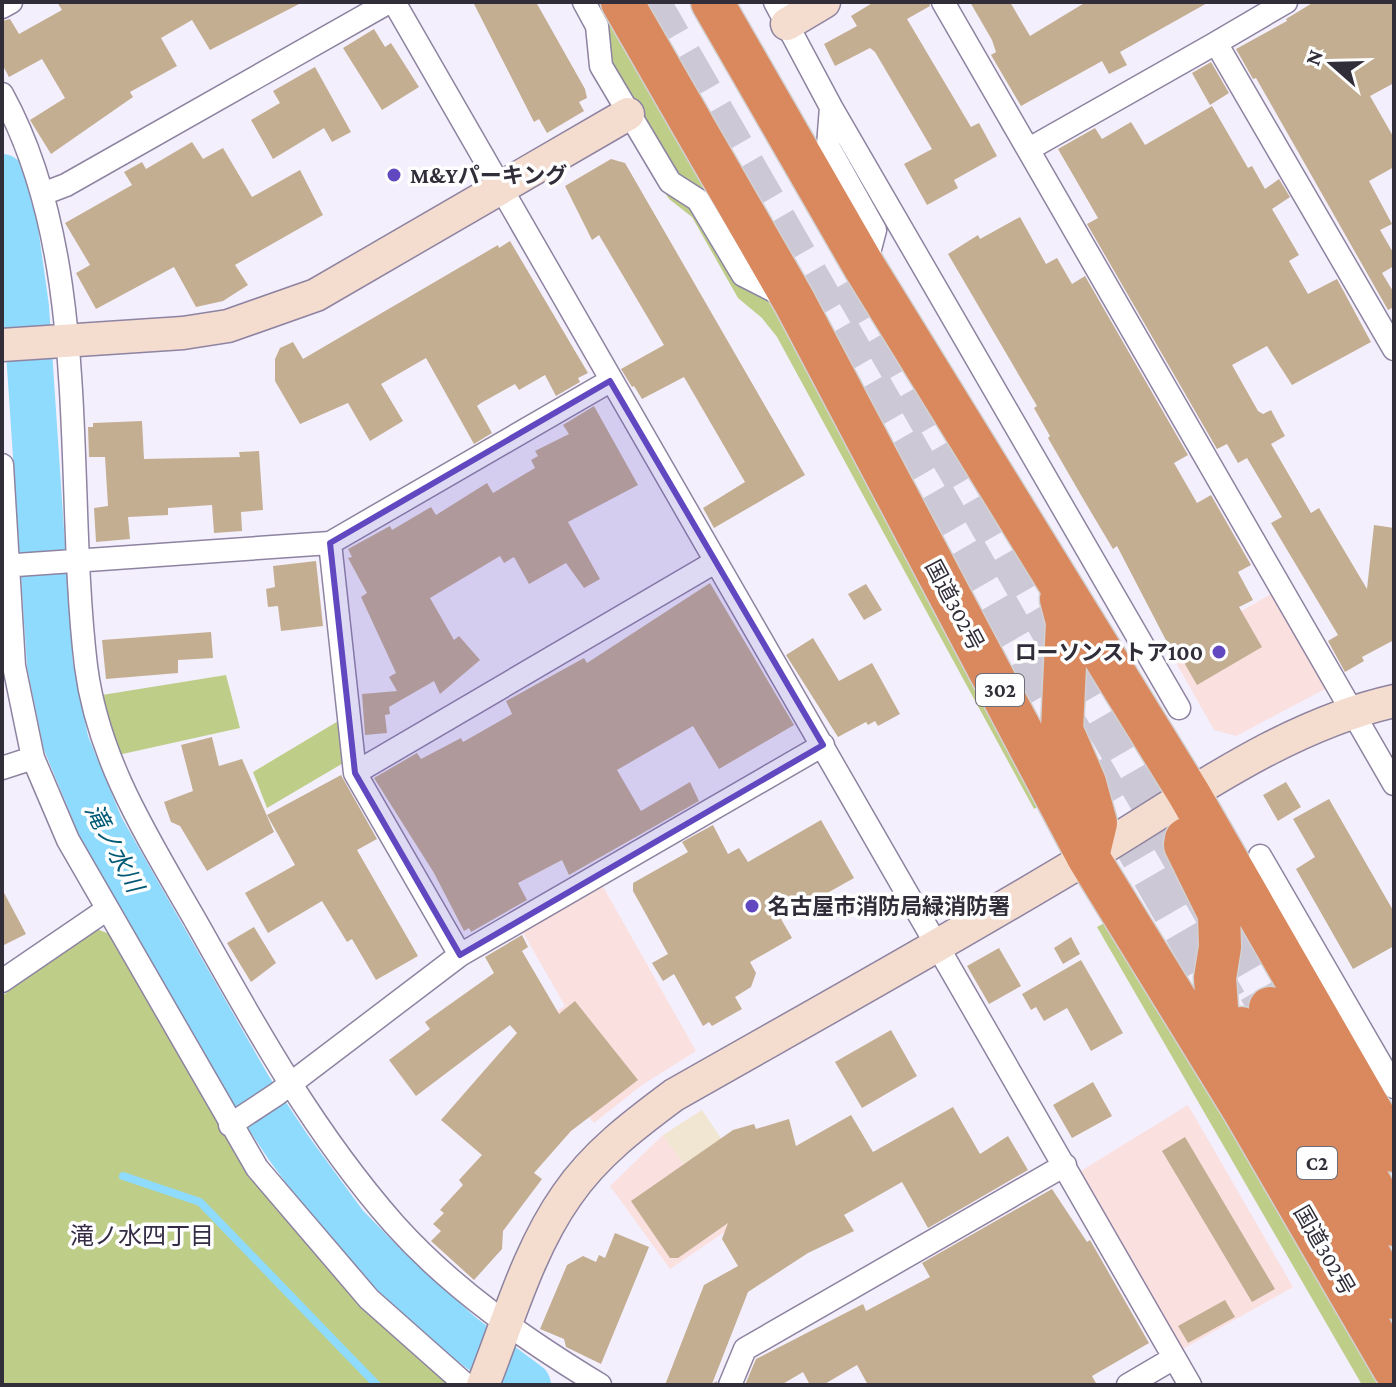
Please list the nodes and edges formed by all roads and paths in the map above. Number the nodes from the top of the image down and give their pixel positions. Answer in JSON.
{"nodes":[{"id":1,"x":11,"y":2,"type":"edge"},
{"id":2,"x":391,"y":2,"type":"edge"},
{"id":3,"x":584,"y":2,"type":"edge"},
{"id":4,"x":622,"y":2,"type":"edge"},
{"id":5,"x":712,"y":2,"type":"edge"},
{"id":6,"x":824,"y":2,"type":"edge"},
{"id":7,"x":943,"y":2,"type":"edge"},
{"id":8,"x":1286,"y":2,"type":"edge"},
{"id":9,"x":2,"y":7,"type":"edge"},
{"id":10,"x":781,"y":13,"type":"edge"},
{"id":11,"x":1216,"y":43,"type":"junction"},
{"id":12,"x":2,"y":94,"type":"edge"},
{"id":13,"x":831,"y":107,"type":"junction"},
{"id":14,"x":628,"y":114,"type":"junction"},
{"id":15,"x":1029,"y":149,"type":"junction"},
{"id":16,"x":502,"y":190,"type":"junction"},
{"id":17,"x":45,"y":193,"type":"junction"},
{"id":18,"x":865,"y":268,"type":"junction"},
{"id":19,"x":794,"y":301,"type":"junction"},
{"id":20,"x":30,"y":344,"type":"edge"},
{"id":21,"x":1394,"y":349,"type":"edge"},
{"id":22,"x":610,"y":381,"type":"junction"},
{"id":23,"x":2,"y":465,"type":"edge"},
{"id":24,"x":330,"y":543,"type":"junction"},
{"id":25,"x":80,"y":560,"type":"junction"},
{"id":26,"x":715,"y":562,"type":"junction"},
{"id":27,"x":14,"y":565,"type":"edge"},
{"id":28,"x":1056,"y":578,"type":"junction"},
{"id":29,"x":8,"y":667,"type":"edge"},
{"id":30,"x":1394,"y":701,"type":"edge"},
{"id":31,"x":1179,"y":708,"type":"dead end"},
{"id":32,"x":1352,"y":711,"type":"junction"},
{"id":33,"x":823,"y":745,"type":"junction"},
{"id":34,"x":33,"y":758,"type":"junction"},
{"id":35,"x":2,"y":768,"type":"edge"},
{"id":36,"x":355,"y":773,"type":"junction"},
{"id":37,"x":1394,"y":784,"type":"edge"},
{"id":38,"x":1189,"y":794,"type":"junction"},
{"id":39,"x":1260,"y":856,"type":"dead end"},
{"id":40,"x":1088,"y":857,"type":"junction"},
{"id":41,"x":106,"y":910,"type":"junction"},
{"id":42,"x":938,"y":945,"type":"junction"},
{"id":43,"x":460,"y":955,"type":"junction"},
{"id":44,"x":1310,"y":974,"type":"junction"},
{"id":45,"x":2,"y":981,"type":"edge"},
{"id":46,"x":288,"y":1085,"type":"junction"},
{"id":47,"x":1394,"y":1087,"type":"edge"},
{"id":48,"x":1243,"y":1109,"type":"junction"},
{"id":49,"x":230,"y":1125,"type":"junction"},
{"id":50,"x":1394,"y":1151,"type":"edge"},
{"id":51,"x":1065,"y":1165,"type":"junction"},
{"id":52,"x":1394,"y":1225,"type":"edge"},
{"id":53,"x":1394,"y":1298,"type":"edge"},
{"id":54,"x":1174,"y":1358,"type":"junction"},
{"id":55,"x":488,"y":1362,"type":"edge"},
{"id":56,"x":1394,"y":1369,"type":"edge"},
{"id":57,"x":600,"y":1385,"type":"edge"},
{"id":58,"x":730,"y":1385,"type":"edge"},
{"id":59,"x":1128,"y":1385,"type":"edge"},
{"id":60,"x":1190,"y":1385,"type":"edge"}],
"edges":[{"from":1,"to":9,"type":"street"},
{"from":2,"to":16,"type":"street"},
{"from":2,"to":17,"type":"street"},
{"from":3,"to":14,"type":"street"},
{"from":4,"to":19,"type":"highway","name":"国道302号","number":"302"},
{"from":5,"to":18,"type":"highway"},
{"from":6,"to":10,"type":"street"},
{"from":7,"to":15,"type":"street"},
{"from":8,"to":11,"type":"street"},
{"from":10,"to":13,"type":"street"},
{"from":11,"to":15,"type":"street"},
{"from":11,"to":21,"type":"street"},
{"from":12,"to":17,"type":"street"},
{"from":13,"to":18,"type":"street"},
{"from":13,"to":31,"type":"street"},
{"from":14,"to":16,"type":"street"},
{"from":14,"to":19,"type":"street"},
{"from":15,"to":32,"type":"street"},
{"from":16,"to":20,"type":"street"},
{"from":16,"to":22,"type":"street"},
{"from":17,"to":20,"type":"street"},
{"from":18,"to":28,"type":"highway"},
{"from":19,"to":40,"type":"highway","name":"国道302号","number":"302"},
{"from":20,"to":25,"type":"street"},
{"from":22,"to":24,"type":"street"},
{"from":22,"to":26,"type":"street"},
{"from":23,"to":27,"type":"street"},
{"from":24,"to":25,"type":"street"},
{"from":24,"to":36,"type":"street"},
{"from":25,"to":27,"type":"street"},
{"from":25,"to":46,"type":"street"},
{"from":26,"to":33,"type":"street"},
{"from":26,"to":36,"type":"street"},
{"from":27,"to":29,"type":"street"},
{"from":28,"to":38,"type":"highway"},
{"from":28,"to":40,"type":"highway"},
{"from":29,"to":34,"type":"street"},
{"from":30,"to":32,"type":"street"},
{"from":32,"to":37,"type":"street"},
{"from":32,"to":38,"type":"street"},
{"from":33,"to":42,"type":"street"},
{"from":33,"to":43,"type":"street"},
{"from":34,"to":35,"type":"street"},
{"from":34,"to":41,"type":"street"},
{"from":36,"to":43,"type":"street"},
{"from":38,"to":40,"type":"street"},
{"from":38,"to":44,"type":"highway"},
{"from":38,"to":48,"type":"highway"},
{"from":39,"to":44,"type":"street"},
{"from":40,"to":42,"type":"street"},
{"from":40,"to":48,"type":"highway","name":"国道302号","number":"302"},
{"from":41,"to":45,"type":"street"},
{"from":41,"to":49,"type":"street"},
{"from":42,"to":51,"type":"street"},
{"from":42,"to":55,"type":"street"},
{"from":43,"to":46,"type":"street"},
{"from":44,"to":47,"type":"street"},
{"from":44,"to":50,"type":"highway"},
{"from":46,"to":49,"type":"street"},
{"from":46,"to":55,"type":"street"},
{"from":48,"to":56,"type":"highway","name":"国道302号","number":"302"},
{"from":49,"to":55,"type":"street"},
{"from":51,"to":54,"type":"street"},
{"from":51,"to":58,"type":"street"},
{"from":52,"to":53,"type":"highway","number":"C2"},
{"from":54,"to":59,"type":"street"},
{"from":54,"to":60,"type":"street"},
{"from":55,"to":57,"type":"street"}]}
